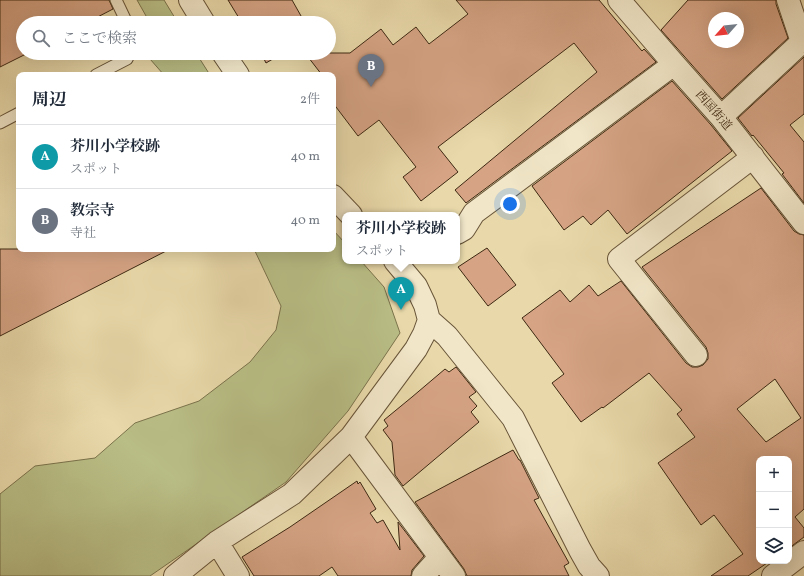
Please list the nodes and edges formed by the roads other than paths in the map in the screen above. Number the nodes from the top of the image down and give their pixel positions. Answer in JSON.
{"nodes":[{"id":1,"x":116,"y":0,"type":"edge"},
{"id":2,"x":190,"y":0,"type":"edge"},
{"id":3,"x":619,"y":0,"type":"edge"},
{"id":4,"x":788,"y":0,"type":"edge"},
{"id":5,"x":124,"y":16,"type":"edge"},
{"id":6,"x":200,"y":16,"type":"edge"},
{"id":7,"x":803,"y":41,"type":"edge"},
{"id":8,"x":125,"y":60,"type":"edge"},
{"id":9,"x":228,"y":60,"type":"edge"},
{"id":10,"x":674,"y":64,"type":"junction"},
{"id":11,"x":102,"y":72,"type":"edge"},
{"id":12,"x":236,"y":72,"type":"edge"},
{"id":13,"x":16,"y":115,"type":"edge"},
{"id":14,"x":721,"y":117,"type":"junction"},
{"id":15,"x":0,"y":123,"type":"edge"},
{"id":16,"x":753,"y":158,"type":"junction"},
{"id":17,"x":336,"y":199,"type":"edge"},
{"id":18,"x":348,"y":212,"type":"edge"},
{"id":19,"x":804,"y":223,"type":"edge"},
{"id":20,"x":460,"y":231,"type":"edge"},
{"id":21,"x":404,"y":264,"type":"edge"},
{"id":22,"x":429,"y":320,"type":"junction"},
{"id":23,"x":696,"y":355,"type":"dead end"},
{"id":24,"x":351,"y":437,"type":"junction"},
{"id":25,"x":217,"y":542,"type":"junction"},
{"id":26,"x":804,"y":552,"type":"edge"},
{"id":27,"x":440,"y":557,"type":"junction"},
{"id":28,"x":176,"y":576,"type":"edge"},
{"id":29,"x":238,"y":576,"type":"edge"},
{"id":30,"x":423,"y":576,"type":"edge"},
{"id":31,"x":454,"y":576,"type":"edge"},
{"id":32,"x":598,"y":576,"type":"edge"},
{"id":33,"x":773,"y":576,"type":"edge"}],
"edges":[{"from":1,"to":5,"type":"lane"},
{"from":2,"to":6,"type":"street"},
{"from":3,"to":10,"type":"street","name":"西国街道"},
{"from":4,"to":7,"type":"street"},
{"from":7,"to":14,"type":"street"},
{"from":8,"to":11,"type":"lane"},
{"from":9,"to":12,"type":"street"},
{"from":10,"to":14,"type":"street","name":"西国街道"},
{"from":10,"to":20,"type":"street"},
{"from":13,"to":15,"type":"lane"},
{"from":14,"to":16,"type":"street","name":"西国街道"},
{"from":16,"to":19,"type":"street","name":"西国街道"},
{"from":16,"to":23,"type":"street"},
{"from":17,"to":18,"type":"street"},
{"from":21,"to":22,"type":"street"},
{"from":22,"to":24,"type":"street"},
{"from":22,"to":32,"type":"street"},
{"from":24,"to":25,"type":"street"},
{"from":24,"to":27,"type":"street"},
{"from":25,"to":28,"type":"street"},
{"from":25,"to":29,"type":"street"},
{"from":26,"to":33,"type":"street"},
{"from":27,"to":30,"type":"street"},
{"from":27,"to":31,"type":"street"}]}
